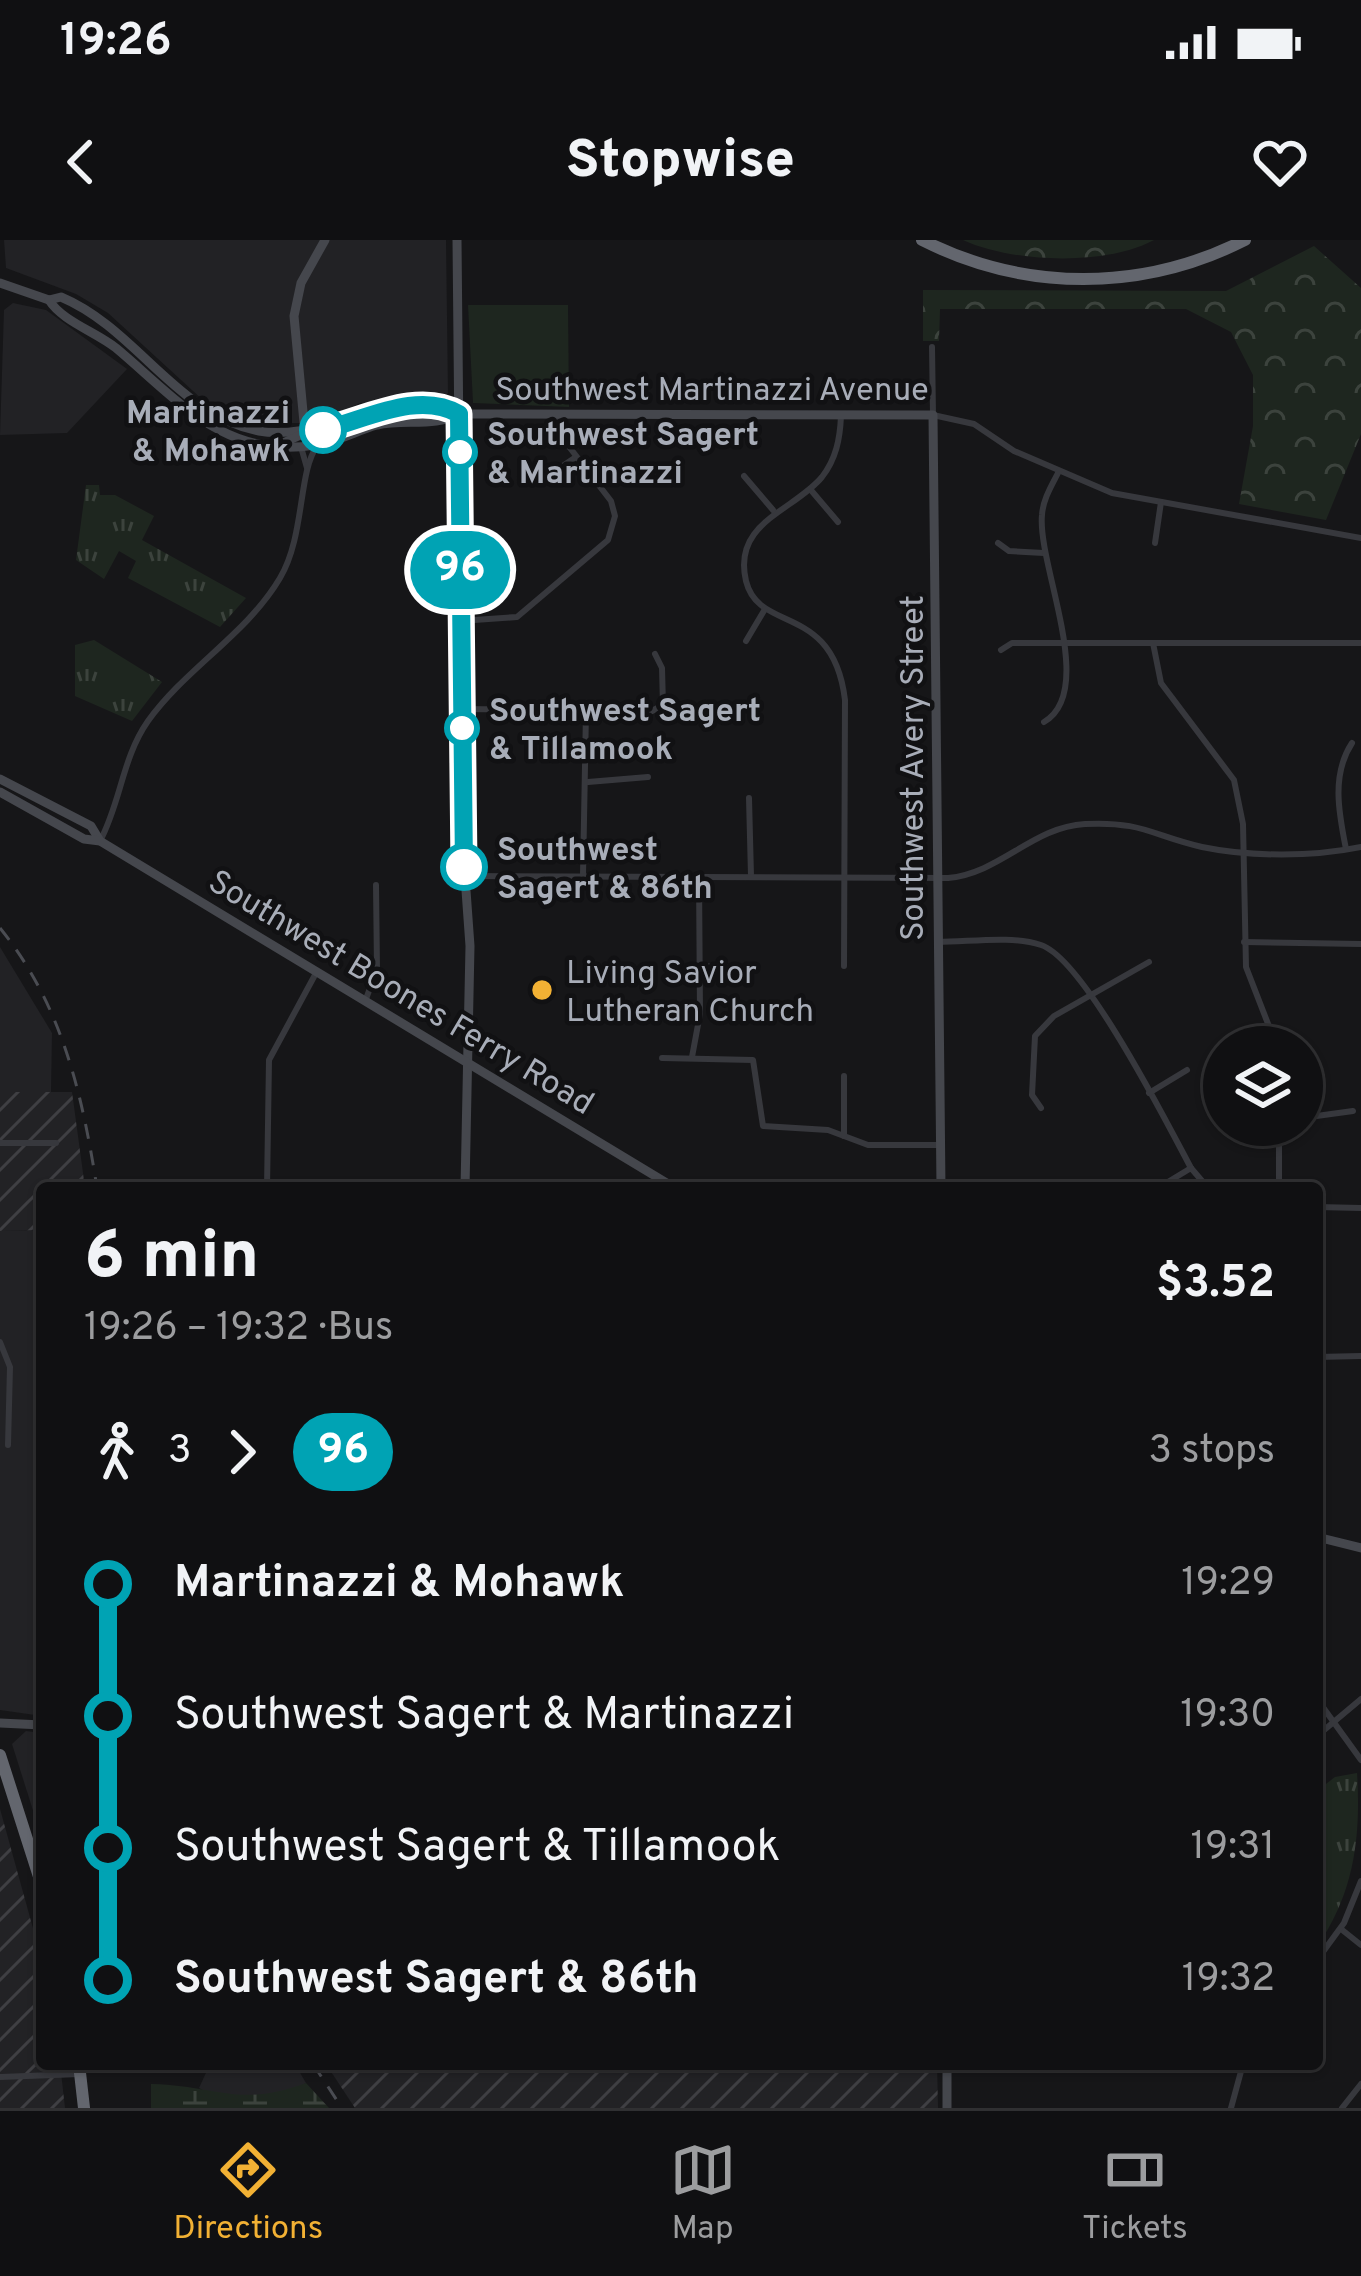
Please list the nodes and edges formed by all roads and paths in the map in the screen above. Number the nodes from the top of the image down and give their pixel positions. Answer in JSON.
{"nodes":[{"id":1,"x":325,"y":240,"type":"edge"},
{"id":2,"x":457,"y":240,"type":"edge"},
{"id":3,"x":922,"y":240,"type":"edge"},
{"id":4,"x":1245,"y":240,"type":"edge"},
{"id":5,"x":0,"y":283,"type":"edge"},
{"id":6,"x":49,"y":300,"type":"junction"},
{"id":7,"x":932,"y":347,"type":"dead end"},
{"id":8,"x":299,"y":413,"type":"junction"},
{"id":9,"x":459,"y":414,"type":"junction"},
{"id":10,"x":558,"y":415,"type":"junction"},
{"id":11,"x":933,"y":415,"type":"junction"},
{"id":12,"x":842,"y":416,"type":"junction"},
{"id":13,"x":305,"y":433,"type":"junction"},
{"id":14,"x":284,"y":434,"type":"junction"},
{"id":15,"x":317,"y":445,"type":"junction"},
{"id":16,"x":277,"y":447,"type":"junction"},
{"id":17,"x":301,"y":447,"type":"junction"},
{"id":18,"x":577,"y":457,"type":"junction"},
{"id":19,"x":307,"y":468,"type":"junction"},
{"id":20,"x":1059,"y":471,"type":"junction"},
{"id":21,"x":744,"y":476,"type":"dead end"},
{"id":22,"x":539,"y":482,"type":"dead end"},
{"id":23,"x":810,"y":489,"type":"junction"},
{"id":24,"x":1161,"y":502,"type":"junction"},
{"id":25,"x":773,"y":510,"type":"junction"},
{"id":26,"x":838,"y":522,"type":"dead end"},
{"id":27,"x":1361,"y":538,"type":"edge"},
{"id":28,"x":998,"y":542,"type":"dead end"},
{"id":29,"x":1155,"y":543,"type":"dead end"},
{"id":30,"x":1045,"y":553,"type":"junction"},
{"id":31,"x":765,"y":610,"type":"junction"},
{"id":32,"x":460,"y":622,"type":"junction"},
{"id":33,"x":746,"y":640,"type":"dead end"},
{"id":34,"x":1064,"y":643,"type":"junction"},
{"id":35,"x":1153,"y":643,"type":"junction"},
{"id":36,"x":1361,"y":643,"type":"edge"},
{"id":37,"x":1000,"y":650,"type":"dead end"},
{"id":38,"x":655,"y":654,"type":"dead end"},
{"id":39,"x":461,"y":709,"type":"junction"},
{"id":40,"x":586,"y":711,"type":"junction"},
{"id":41,"x":1044,"y":722,"type":"dead end"},
{"id":42,"x":1352,"y":743,"type":"dead end"},
{"id":43,"x":647,"y":777,"type":"dead end"},
{"id":44,"x":0,"y":779,"type":"edge"},
{"id":45,"x":588,"y":782,"type":"junction"},
{"id":46,"x":0,"y":792,"type":"edge"},
{"id":47,"x":749,"y":798,"type":"dead end"},
{"id":48,"x":100,"y":841,"type":"junction"},
{"id":49,"x":1361,"y":847,"type":"edge"},
{"id":50,"x":1346,"y":850,"type":"junction"},
{"id":51,"x":1243,"y":852,"type":"junction"},
{"id":52,"x":583,"y":875,"type":"junction"},
{"id":53,"x":699,"y":875,"type":"junction"},
{"id":54,"x":751,"y":875,"type":"junction"},
{"id":55,"x":465,"y":876,"type":"junction"},
{"id":56,"x":847,"y":876,"type":"junction"},
{"id":57,"x":938,"y":879,"type":"junction"},
{"id":58,"x":376,"y":885,"type":"dead end"},
{"id":59,"x":938,"y":942,"type":"junction"},
{"id":60,"x":1244,"y":942,"type":"junction"},
{"id":61,"x":1361,"y":944,"type":"edge"},
{"id":62,"x":1149,"y":962,"type":"dead end"},
{"id":63,"x":701,"y":966,"type":"junction"},
{"id":64,"x":844,"y":966,"type":"dead end"},
{"id":65,"x":748,"y":968,"type":"dead end"},
{"id":66,"x":316,"y":973,"type":"junction"},
{"id":67,"x":1090,"y":995,"type":"junction"},
{"id":68,"x":364,"y":1002,"type":"junction"},
{"id":69,"x":1269,"y":1026,"type":"edge"},
{"id":70,"x":692,"y":1057,"type":"junction"},
{"id":71,"x":662,"y":1058,"type":"dead end"},
{"id":72,"x":469,"y":1062,"type":"junction"},
{"id":73,"x":1187,"y":1070,"type":"dead end"},
{"id":74,"x":844,"y":1076,"type":"dead end"},
{"id":75,"x":1150,"y":1093,"type":"junction"},
{"id":76,"x":1041,"y":1108,"type":"dead end"},
{"id":77,"x":1353,"y":1111,"type":"dead end"},
{"id":78,"x":1323,"y":1115,"type":"edge"},
{"id":79,"x":844,"y":1136,"type":"junction"},
{"id":80,"x":0,"y":1143,"type":"edge"},
{"id":81,"x":56,"y":1143,"type":"dead end"},
{"id":82,"x":941,"y":1145,"type":"junction"},
{"id":83,"x":1280,"y":1146,"type":"edge"},
{"id":84,"x":1191,"y":1168,"type":"junction"},
{"id":85,"x":267,"y":1182,"type":"edge"},
{"id":86,"x":465,"y":1182,"type":"edge"},
{"id":87,"x":665,"y":1182,"type":"edge"},
{"id":88,"x":941,"y":1182,"type":"edge"},
{"id":89,"x":1168,"y":1182,"type":"edge"},
{"id":90,"x":1203,"y":1182,"type":"edge"},
{"id":91,"x":1279,"y":1182,"type":"edge"},
{"id":92,"x":1323,"y":1208,"type":"edge"},
{"id":93,"x":1361,"y":1208,"type":"edge"},
{"id":94,"x":0,"y":1342,"type":"edge"},
{"id":95,"x":1361,"y":1356,"type":"edge"},
{"id":96,"x":1323,"y":1357,"type":"edge"},
{"id":97,"x":8,"y":1445,"type":"dead end"},
{"id":98,"x":1323,"y":1538,"type":"edge"},
{"id":99,"x":1361,"y":1548,"type":"edge"},
{"id":100,"x":1361,"y":1699,"type":"edge"},
{"id":101,"x":1323,"y":1708,"type":"edge"},
{"id":102,"x":0,"y":1723,"type":"edge"},
{"id":103,"x":1334,"y":1724,"type":"junction"},
{"id":104,"x":36,"y":1725,"type":"edge"},
{"id":105,"x":1323,"y":1732,"type":"edge"},
{"id":106,"x":0,"y":1755,"type":"edge"},
{"id":107,"x":1361,"y":1760,"type":"edge"},
{"id":108,"x":36,"y":1867,"type":"edge"},
{"id":109,"x":1361,"y":1882,"type":"edge"},
{"id":110,"x":1341,"y":1929,"type":"junction"},
{"id":111,"x":1361,"y":1945,"type":"edge"},
{"id":112,"x":1323,"y":1952,"type":"edge"},
{"id":113,"x":69,"y":2070,"type":"edge"},
{"id":114,"x":79,"y":2070,"type":"edge"},
{"id":115,"x":947,"y":2070,"type":"edge"},
{"id":116,"x":1241,"y":2070,"type":"edge"},
{"id":117,"x":0,"y":2077,"type":"edge"},
{"id":118,"x":1361,"y":2084,"type":"edge"},
{"id":119,"x":84,"y":2108,"type":"edge"},
{"id":120,"x":947,"y":2108,"type":"edge"},
{"id":121,"x":1231,"y":2108,"type":"edge"},
{"id":122,"x":1342,"y":2108,"type":"edge"}],
"edges":[{"from":1,"to":8,"type":"street"},
{"from":2,"to":9,"type":"street"},
{"from":3,"to":4,"type":"highway"},
{"from":5,"to":6,"type":"street","name":"Southwest Martinazzi Avenue"},
{"from":6,"to":14,"type":"street","name":"Southwest Martinazzi Avenue"},
{"from":6,"to":16,"type":"street","name":"Southwest Martinazzi Avenue"},
{"from":7,"to":11,"type":"street","name":"Southwest Avery Street"},
{"from":8,"to":13,"type":"street"},
{"from":8,"to":14,"type":"street"},
{"from":9,"to":10,"type":"street","name":"Southwest Martinazzi Avenue"},
{"from":9,"to":13,"type":"street","name":"Southwest Martinazzi Avenue"},
{"from":9,"to":15,"type":"street","name":"Southwest Martinazzi Avenue"},
{"from":9,"to":32,"type":"street"},
{"from":10,"to":12,"type":"street","name":"Southwest Martinazzi Avenue"},
{"from":10,"to":18,"type":"street"},
{"from":11,"to":12,"type":"street","name":"Southwest Martinazzi Avenue"},
{"from":11,"to":20,"type":"street","name":"Southwest Martinazzi Avenue"},
{"from":11,"to":57,"type":"street","name":"Southwest Avery Street"},
{"from":12,"to":23,"type":"street"},
{"from":13,"to":14,"type":"street","name":"Southwest Martinazzi Avenue"},
{"from":13,"to":16,"type":"street"},
{"from":15,"to":17,"type":"street","name":"Southwest Martinazzi Avenue"},
{"from":15,"to":19,"type":"street"},
{"from":16,"to":17,"type":"street","name":"Southwest Martinazzi Avenue"},
{"from":17,"to":19,"type":"street"},
{"from":18,"to":22,"type":"street"},
{"from":18,"to":32,"type":"street"},
{"from":19,"to":48,"type":"street"},
{"from":20,"to":24,"type":"street","name":"Southwest Martinazzi Avenue"},
{"from":20,"to":30,"type":"street"},
{"from":21,"to":25,"type":"street"},
{"from":23,"to":25,"type":"street"},
{"from":23,"to":26,"type":"street"},
{"from":24,"to":27,"type":"street","name":"Southwest Martinazzi Avenue"},
{"from":24,"to":29,"type":"street"},
{"from":25,"to":31,"type":"street"},
{"from":28,"to":30,"type":"street"},
{"from":30,"to":34,"type":"street"},
{"from":31,"to":33,"type":"street"},
{"from":31,"to":56,"type":"street"},
{"from":32,"to":39,"type":"street"},
{"from":34,"to":35,"type":"street"},
{"from":34,"to":37,"type":"street"},
{"from":34,"to":41,"type":"street"},
{"from":35,"to":36,"type":"street"},
{"from":35,"to":51,"type":"street"},
{"from":38,"to":40,"type":"street"},
{"from":39,"to":40,"type":"street"},
{"from":39,"to":55,"type":"street"},
{"from":40,"to":45,"type":"street"},
{"from":42,"to":50,"type":"street"},
{"from":43,"to":45,"type":"street"},
{"from":44,"to":48,"type":"street","name":"Southwest Boones Ferry Road"},
{"from":45,"to":52,"type":"street"},
{"from":46,"to":48,"type":"street","name":"Southwest Boones Ferry Road"},
{"from":47,"to":54,"type":"street"},
{"from":48,"to":66,"type":"street","name":"Southwest Boones Ferry Road"},
{"from":49,"to":50,"type":"street"},
{"from":50,"to":51,"type":"street"},
{"from":51,"to":57,"type":"street"},
{"from":51,"to":60,"type":"street"},
{"from":52,"to":53,"type":"street"},
{"from":52,"to":55,"type":"street"},
{"from":53,"to":54,"type":"street"},
{"from":53,"to":63,"type":"street"},
{"from":54,"to":56,"type":"street"},
{"from":55,"to":72,"type":"street"},
{"from":56,"to":57,"type":"street"},
{"from":56,"to":64,"type":"street"},
{"from":57,"to":59,"type":"street","name":"Southwest Avery Street"},
{"from":58,"to":68,"type":"street"},
{"from":59,"to":67,"type":"street"},
{"from":59,"to":82,"type":"street","name":"Southwest Avery Street"},
{"from":60,"to":61,"type":"street"},
{"from":60,"to":69,"type":"street"},
{"from":62,"to":67,"type":"street"},
{"from":63,"to":65,"type":"street"},
{"from":63,"to":70,"type":"street"},
{"from":66,"to":68,"type":"street","name":"Southwest Boones Ferry Road"},
{"from":66,"to":85,"type":"street"},
{"from":67,"to":75,"type":"street"},
{"from":67,"to":76,"type":"street"},
{"from":68,"to":72,"type":"street","name":"Southwest Boones Ferry Road"},
{"from":70,"to":71,"type":"street"},
{"from":70,"to":79,"type":"street"},
{"from":72,"to":86,"type":"street"},
{"from":72,"to":87,"type":"street","name":"Southwest Boones Ferry Road"},
{"from":73,"to":75,"type":"street"},
{"from":74,"to":79,"type":"street"},
{"from":75,"to":84,"type":"street"},
{"from":77,"to":78,"type":"street"},
{"from":79,"to":82,"type":"street"},
{"from":80,"to":81,"type":"street"},
{"from":82,"to":88,"type":"street","name":"Southwest Avery Street"},
{"from":83,"to":91,"type":"street"},
{"from":84,"to":89,"type":"street"},
{"from":84,"to":90,"type":"street"},
{"from":92,"to":93,"type":"street"},
{"from":94,"to":97,"type":"street"},
{"from":95,"to":96,"type":"street"},
{"from":98,"to":99,"type":"street"},
{"from":100,"to":103,"type":"street"},
{"from":101,"to":103,"type":"street"},
{"from":102,"to":104,"type":"street"},
{"from":103,"to":105,"type":"street"},
{"from":103,"to":107,"type":"street"},
{"from":106,"to":108,"type":"highway"},
{"from":109,"to":110,"type":"street"},
{"from":110,"to":111,"type":"street"},
{"from":110,"to":112,"type":"street"},
{"from":113,"to":117,"type":"street"},
{"from":114,"to":119,"type":"highway"},
{"from":115,"to":120,"type":"street"},
{"from":116,"to":121,"type":"street"},
{"from":118,"to":122,"type":"street"}]}
